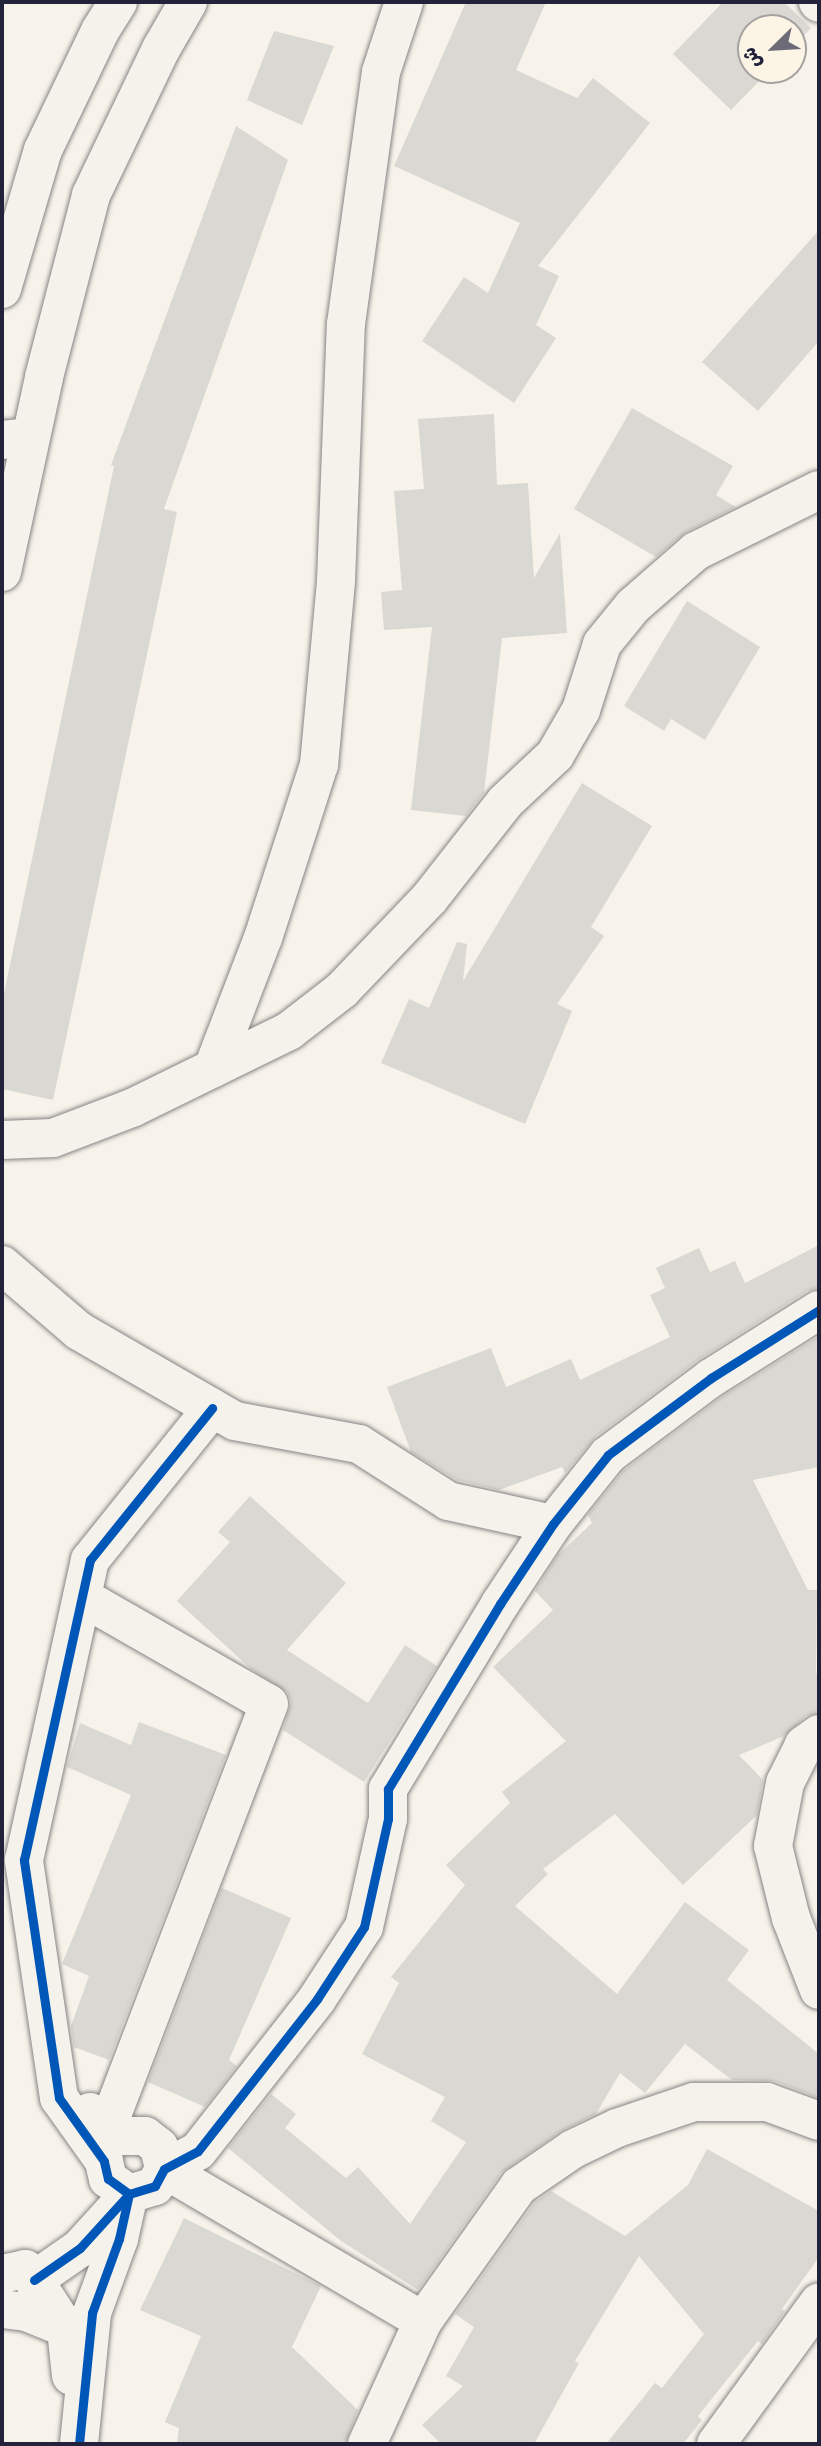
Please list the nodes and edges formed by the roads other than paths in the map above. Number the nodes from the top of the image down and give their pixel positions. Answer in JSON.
{"nodes":[{"id":1,"x":118,"y":2,"type":"edge"},
{"id":2,"x":188,"y":2,"type":"edge"},
{"id":3,"x":404,"y":2,"type":"edge"},
{"id":4,"x":2,"y":289,"type":"edge"},
{"id":5,"x":16,"y":439,"type":"edge"},
{"id":6,"x":819,"y":490,"type":"edge"},
{"id":7,"x":4,"y":551,"type":"edge"},
{"id":8,"x":213,"y":1068,"type":"junction"},
{"id":9,"x":2,"y":1140,"type":"edge"},
{"id":10,"x":2,"y":1265,"type":"edge"},
{"id":11,"x":819,"y":1310,"type":"edge"},
{"id":12,"x":212,"y":1408,"type":"junction"},
{"id":13,"x":553,"y":1524,"type":"junction"},
{"id":14,"x":82,"y":1597,"type":"junction"},
{"id":15,"x":819,"y":1734,"type":"edge"},
{"id":16,"x":819,"y":1990,"type":"edge"},
{"id":17,"x":819,"y":2121,"type":"edge"},
{"id":18,"x":112,"y":2139,"type":"junction"},
{"id":19,"x":164,"y":2169,"type":"junction"},
{"id":20,"x":130,"y":2194,"type":"junction"},
{"id":21,"x":15,"y":2286,"type":"edge"},
{"id":22,"x":819,"y":2302,"type":"edge"},
{"id":23,"x":423,"y":2321,"type":"junction"},
{"id":24,"x":78,"y":2444,"type":"edge"},
{"id":25,"x":367,"y":2444,"type":"edge"},
{"id":26,"x":716,"y":2444,"type":"edge"}],
"edges":[{"from":1,"to":4,"type":"street"},
{"from":2,"to":5,"type":"street"},
{"from":3,"to":8,"type":"street"},
{"from":5,"to":7,"type":"street"},
{"from":6,"to":8,"type":"street"},
{"from":8,"to":9,"type":"street"},
{"from":10,"to":12,"type":"street"},
{"from":11,"to":13,"type":"street"},
{"from":12,"to":13,"type":"street"},
{"from":12,"to":14,"type":"street"},
{"from":13,"to":19,"type":"street"},
{"from":14,"to":18,"type":"street"},
{"from":14,"to":18,"type":"street"},
{"from":15,"to":16,"type":"street"},
{"from":17,"to":23,"type":"street"},
{"from":18,"to":19,"type":"street"},
{"from":18,"to":20,"type":"street"},
{"from":19,"to":20,"type":"street"},
{"from":19,"to":23,"type":"street"},
{"from":20,"to":21,"type":"street"},
{"from":20,"to":24,"type":"street"},
{"from":21,"to":24,"type":"street"},
{"from":22,"to":26,"type":"street"},
{"from":23,"to":25,"type":"street"}]}
